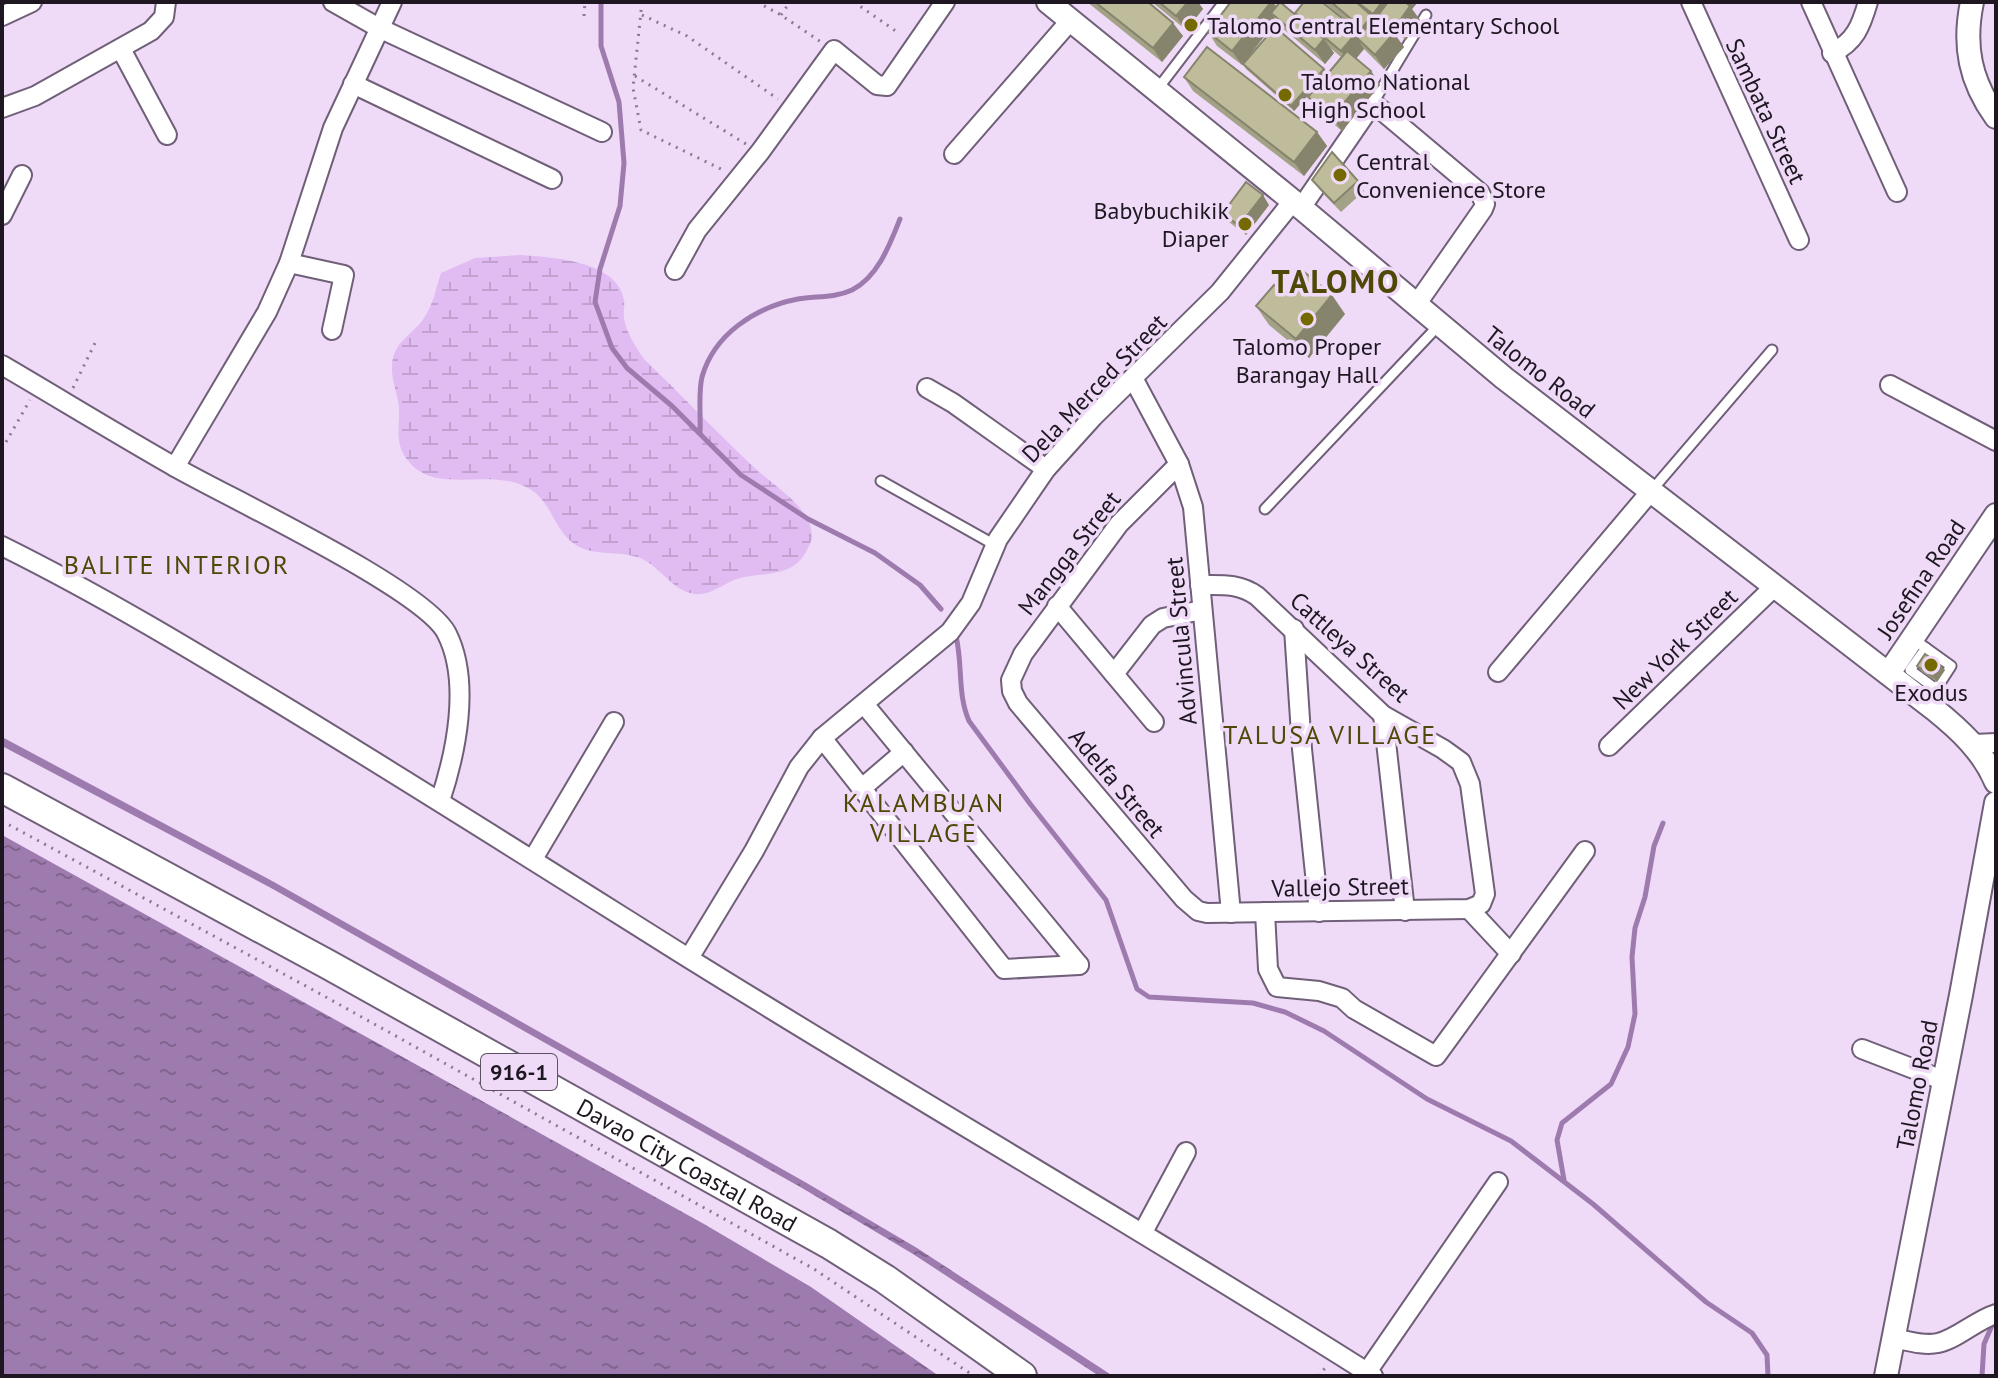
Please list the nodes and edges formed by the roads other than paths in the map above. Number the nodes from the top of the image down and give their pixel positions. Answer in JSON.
{"nodes":[{"id":1,"x":32,"y":2,"type":"edge"},
{"id":2,"x":166,"y":2,"type":"edge"},
{"id":3,"x":333,"y":2,"type":"edge"},
{"id":4,"x":392,"y":2,"type":"edge"},
{"id":5,"x":945,"y":2,"type":"edge"},
{"id":6,"x":1224,"y":2,"type":"edge"},
{"id":7,"x":1691,"y":2,"type":"edge"},
{"id":8,"x":1811,"y":2,"type":"edge"},
{"id":9,"x":1868,"y":2,"type":"edge"},
{"id":10,"x":1972,"y":2,"type":"edge"},
{"id":11,"x":1061,"y":9,"type":"edge"},
{"id":12,"x":1426,"y":15,"type":"dead end"},
{"id":13,"x":2,"y":16,"type":"edge"},
{"id":14,"x":379,"y":28,"type":"junction"},
{"id":15,"x":121,"y":49,"type":"junction"},
{"id":16,"x":1832,"y":53,"type":"junction"},
{"id":17,"x":353,"y":84,"type":"junction"},
{"id":18,"x":1156,"y":91,"type":"junction"},
{"id":19,"x":1373,"y":103,"type":"junction"},
{"id":20,"x":2,"y":108,"type":"edge"},
{"id":21,"x":1996,"y":117,"type":"edge"},
{"id":22,"x":602,"y":132,"type":"dead end"},
{"id":23,"x":167,"y":135,"type":"dead end"},
{"id":24,"x":954,"y":154,"type":"dead end"},
{"id":25,"x":22,"y":175,"type":"dead end"},
{"id":26,"x":552,"y":179,"type":"dead end"},
{"id":27,"x":1897,"y":192,"type":"dead end"},
{"id":28,"x":1297,"y":204,"type":"junction"},
{"id":29,"x":2,"y":215,"type":"edge"},
{"id":30,"x":1799,"y":240,"type":"dead end"},
{"id":31,"x":289,"y":263,"type":"junction"},
{"id":32,"x":675,"y":270,"type":"dead end"},
{"id":33,"x":1416,"y":305,"type":"junction"},
{"id":34,"x":1439,"y":325,"type":"junction"},
{"id":35,"x":332,"y":330,"type":"dead end"},
{"id":36,"x":1772,"y":350,"type":"dead end"},
{"id":37,"x":2,"y":365,"type":"edge"},
{"id":38,"x":1133,"y":378,"type":"junction"},
{"id":39,"x":1890,"y":385,"type":"dead end"},
{"id":40,"x":927,"y":388,"type":"dead end"},
{"id":41,"x":1996,"y":441,"type":"edge"},
{"id":42,"x":1179,"y":464,"type":"junction"},
{"id":43,"x":175,"y":467,"type":"junction"},
{"id":44,"x":1046,"y":469,"type":"junction"},
{"id":45,"x":881,"y":481,"type":"dead end"},
{"id":46,"x":1651,"y":491,"type":"junction"},
{"id":47,"x":1265,"y":509,"type":"dead end"},
{"id":48,"x":1996,"y":515,"type":"edge"},
{"id":49,"x":995,"y":545,"type":"junction"},
{"id":50,"x":2,"y":546,"type":"edge"},
{"id":51,"x":1200,"y":585,"type":"junction"},
{"id":52,"x":1775,"y":586,"type":"junction"},
{"id":53,"x":1057,"y":606,"type":"junction"},
{"id":54,"x":1202,"y":610,"type":"junction"},
{"id":55,"x":1294,"y":629,"type":"junction"},
{"id":56,"x":1919,"y":643,"type":"junction"},
{"id":57,"x":1498,"y":672,"type":"dead end"},
{"id":58,"x":1889,"y":673,"type":"junction"},
{"id":59,"x":1114,"y":674,"type":"junction"},
{"id":60,"x":1011,"y":680,"type":"joint"},
{"id":61,"x":1931,"y":696,"type":"junction"},
{"id":62,"x":864,"y":704,"type":"junction"},
{"id":63,"x":1383,"y":715,"type":"junction"},
{"id":64,"x":614,"y":722,"type":"dead end"},
{"id":65,"x":1154,"y":722,"type":"dead end"},
{"id":66,"x":822,"y":738,"type":"junction"},
{"id":67,"x":1985,"y":744,"type":"edge"},
{"id":68,"x":1609,"y":746,"type":"dead end"},
{"id":69,"x":904,"y":752,"type":"junction"},
{"id":70,"x":1996,"y":782,"type":"edge"},
{"id":71,"x":2,"y":788,"type":"edge"},
{"id":72,"x":862,"y":788,"type":"junction"},
{"id":73,"x":440,"y":801,"type":"junction"},
{"id":74,"x":1996,"y":803,"type":"edge"},
{"id":75,"x":1585,"y":851,"type":"dead end"},
{"id":76,"x":533,"y":859,"type":"junction"},
{"id":77,"x":1475,"y":907,"type":"junction"},
{"id":78,"x":1198,"y":911,"type":"joint"},
{"id":79,"x":1405,"y":911,"type":"junction"},
{"id":80,"x":1265,"y":912,"type":"junction"},
{"id":81,"x":1319,"y":912,"type":"junction"},
{"id":82,"x":1231,"y":913,"type":"junction"},
{"id":83,"x":1511,"y":954,"type":"junction"},
{"id":84,"x":689,"y":958,"type":"junction"},
{"id":85,"x":1862,"y":1049,"type":"dead end"},
{"id":86,"x":1945,"y":1081,"type":"junction"},
{"id":87,"x":1186,"y":1152,"type":"dead end"},
{"id":88,"x":1498,"y":1182,"type":"dead end"},
{"id":89,"x":1143,"y":1232,"type":"junction"},
{"id":90,"x":1996,"y":1314,"type":"edge"},
{"id":91,"x":1893,"y":1338,"type":"junction"},
{"id":92,"x":1370,"y":1374,"type":"edge"},
{"id":93,"x":1022,"y":1376,"type":"edge"},
{"id":94,"x":1886,"y":1376,"type":"edge"}],
"edges":[{"from":1,"to":13,"type":"street"},
{"from":2,"to":15,"type":"street"},
{"from":3,"to":14,"type":"street"},
{"from":4,"to":14,"type":"street"},
{"from":5,"to":32,"type":"street"},
{"from":6,"to":18,"type":"lane"},
{"from":7,"to":30,"type":"street","name":"Sambata Street"},
{"from":8,"to":16,"type":"street"},
{"from":9,"to":16,"type":"street"},
{"from":10,"to":21,"type":"street"},
{"from":11,"to":18,"type":"street","name":"Talomo Road"},
{"from":11,"to":24,"type":"street"},
{"from":12,"to":19,"type":"lane"},
{"from":14,"to":17,"type":"street"},
{"from":14,"to":22,"type":"street"},
{"from":15,"to":20,"type":"street"},
{"from":15,"to":23,"type":"street"},
{"from":16,"to":27,"type":"street"},
{"from":17,"to":26,"type":"street"},
{"from":17,"to":31,"type":"street"},
{"from":18,"to":28,"type":"street","name":"Talomo Road"},
{"from":19,"to":28,"type":"street","name":"Dela Merced Street"},
{"from":19,"to":33,"type":"street"},
{"from":25,"to":29,"type":"street"},
{"from":28,"to":33,"type":"street","name":"Talomo Road"},
{"from":28,"to":38,"type":"street","name":"Dela Merced Street"},
{"from":31,"to":35,"type":"street"},
{"from":31,"to":43,"type":"street"},
{"from":33,"to":34,"type":"street","name":"Talomo Road"},
{"from":34,"to":46,"type":"street","name":"Talomo Road"},
{"from":34,"to":47,"type":"lane"},
{"from":36,"to":46,"type":"lane"},
{"from":37,"to":43,"type":"street"},
{"from":38,"to":42,"type":"street","name":"Advincula Street"},
{"from":38,"to":44,"type":"street","name":"Dela Merced Street"},
{"from":39,"to":41,"type":"street"},
{"from":40,"to":44,"type":"street"},
{"from":42,"to":51,"type":"street","name":"Advincula Street"},
{"from":42,"to":53,"type":"street","name":"Mangga Street"},
{"from":43,"to":73,"type":"street"},
{"from":44,"to":49,"type":"street","name":"Dela Merced Street"},
{"from":45,"to":49,"type":"lane"},
{"from":46,"to":52,"type":"street","name":"Talomo Road"},
{"from":46,"to":57,"type":"street"},
{"from":48,"to":56,"type":"street","name":"Josefina Road"},
{"from":49,"to":62,"type":"street","name":"Dela Merced Street"},
{"from":50,"to":73,"type":"street"},
{"from":51,"to":54,"type":"street","name":"Advincula Street"},
{"from":51,"to":55,"type":"street","name":"Cattleya Street"},
{"from":52,"to":58,"type":"street","name":"Talomo Road"},
{"from":52,"to":68,"type":"street","name":"New York Street"},
{"from":53,"to":59,"type":"street"},
{"from":53,"to":60,"type":"street","name":"Mangga Street"},
{"from":54,"to":59,"type":"street"},
{"from":54,"to":82,"type":"street","name":"Advincula Street"},
{"from":55,"to":63,"type":"street","name":"Cattleya Street"},
{"from":55,"to":81,"type":"street"},
{"from":56,"to":58,"type":"street","name":"Josefina Road"},
{"from":56,"to":61,"type":"lane"},
{"from":56,"to":61,"type":"lane"},
{"from":58,"to":61,"type":"street","name":"Talomo Road"},
{"from":59,"to":65,"type":"street"},
{"from":60,"to":78,"type":"street","name":"Adelfa Street"},
{"from":61,"to":67,"type":"street","name":"Talomo Road"},
{"from":62,"to":66,"type":"street","name":"Dela Merced Street"},
{"from":62,"to":69,"type":"street"},
{"from":63,"to":77,"type":"street","name":"Cattleya Street"},
{"from":63,"to":79,"type":"street"},
{"from":64,"to":76,"type":"street"},
{"from":66,"to":72,"type":"street"},
{"from":66,"to":84,"type":"street","name":"Dela Merced Street"},
{"from":67,"to":70,"type":"street","name":"Talomo Road"},
{"from":69,"to":72,"type":"street"},
{"from":69,"to":72,"type":"street"},
{"from":71,"to":93,"type":"main road","name":"Davao City Coastal Road","number":"916-1"},
{"from":73,"to":76,"type":"street"},
{"from":74,"to":86,"type":"street","name":"Talomo Road"},
{"from":75,"to":83,"type":"street"},
{"from":76,"to":84,"type":"street"},
{"from":77,"to":79,"type":"street","name":"Vallejo Street"},
{"from":77,"to":83,"type":"street"},
{"from":78,"to":82,"type":"street","name":"Vallejo Street"},
{"from":79,"to":81,"type":"street","name":"Vallejo Street"},
{"from":80,"to":81,"type":"street","name":"Vallejo Street"},
{"from":80,"to":82,"type":"street","name":"Vallejo Street"},
{"from":80,"to":83,"type":"street"},
{"from":84,"to":89,"type":"street"},
{"from":85,"to":86,"type":"street"},
{"from":86,"to":91,"type":"street","name":"Talomo Road"},
{"from":87,"to":89,"type":"street"},
{"from":88,"to":92,"type":"street"},
{"from":89,"to":92,"type":"street"},
{"from":90,"to":91,"type":"street"},
{"from":91,"to":94,"type":"street","name":"Talomo Road"}]}
